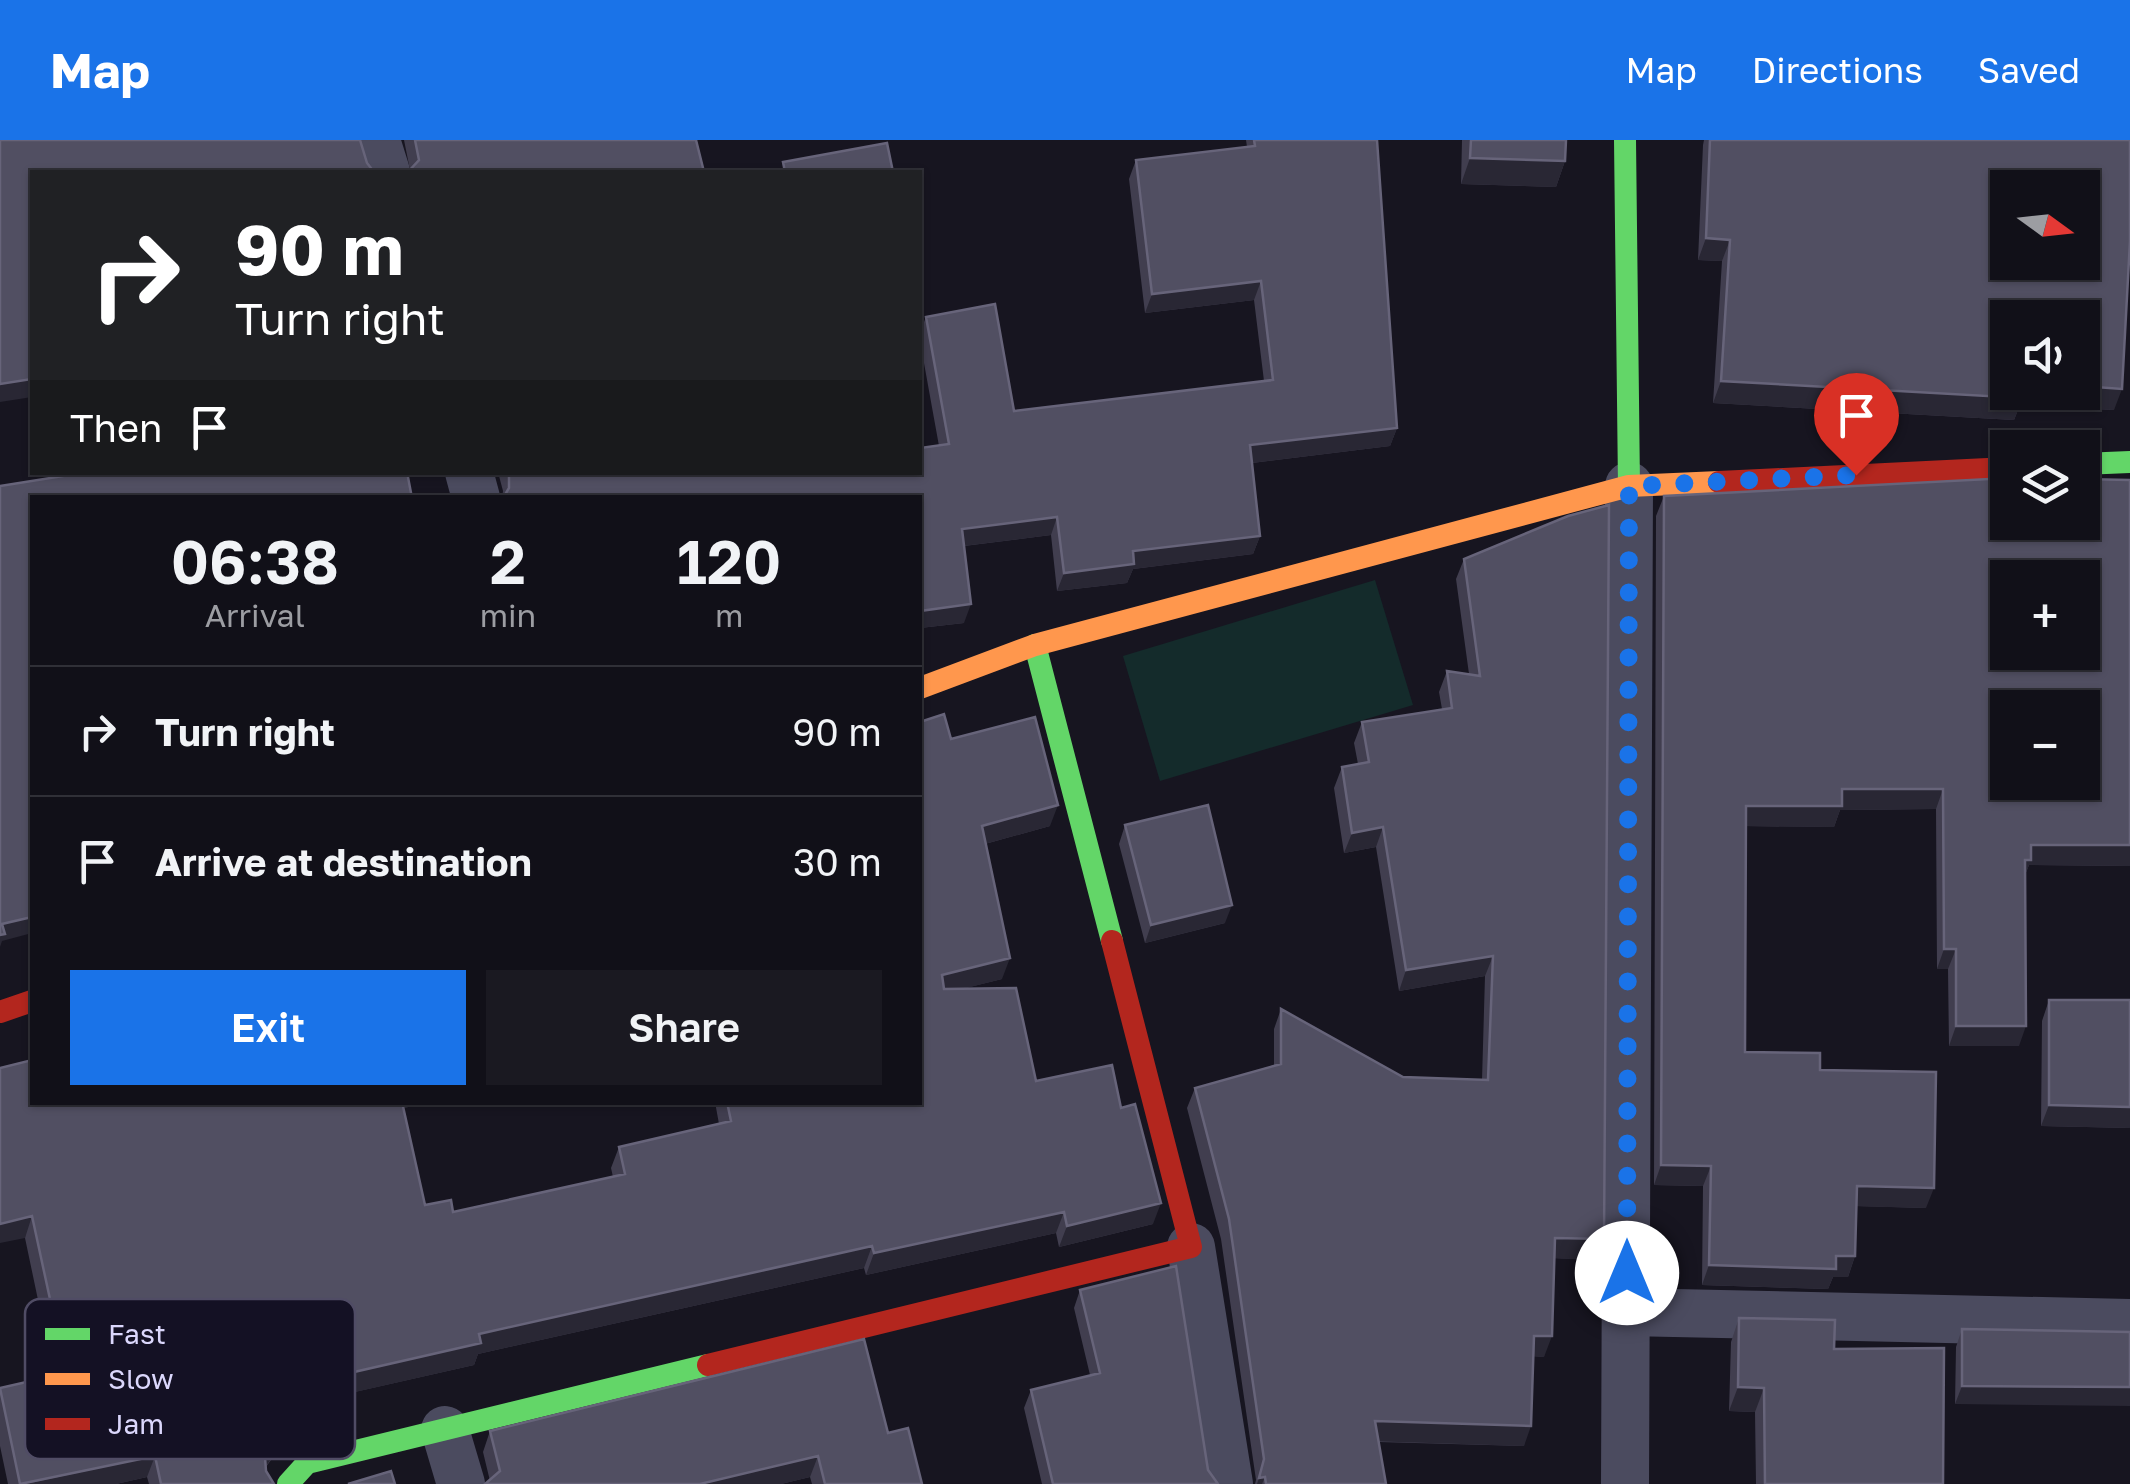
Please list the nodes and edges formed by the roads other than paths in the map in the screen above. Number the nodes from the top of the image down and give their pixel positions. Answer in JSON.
{"nodes":[{"id":1,"x":376,"y":140,"type":"edge"},
{"id":2,"x":1624,"y":140,"type":"edge"},
{"id":3,"x":385,"y":170,"type":"edge"},
{"id":4,"x":2130,"y":462,"type":"edge"},
{"id":5,"x":2100,"y":463,"type":"edge"},
{"id":6,"x":1990,"y":469,"type":"edge"},
{"id":7,"x":1629,"y":486,"type":"junction"},
{"id":8,"x":1036,"y":645,"type":"junction"},
{"id":9,"x":922,"y":687,"type":"edge"},
{"id":10,"x":30,"y":1002,"type":"edge"},
{"id":11,"x":0,"y":1012,"type":"edge"},
{"id":12,"x":1191,"y":1247,"type":"junction"},
{"id":13,"x":1626,"y":1312,"type":"junction"},
{"id":14,"x":2130,"y":1323,"type":"edge"},
{"id":15,"x":445,"y":1430,"type":"junction"},
{"id":16,"x":355,"y":1451,"type":"edge"},
{"id":17,"x":323,"y":1459,"type":"edge"},
{"id":18,"x":288,"y":1484,"type":"edge"},
{"id":19,"x":461,"y":1484,"type":"edge"},
{"id":20,"x":1229,"y":1484,"type":"edge"},
{"id":21,"x":1625,"y":1484,"type":"edge"}],
"edges":[{"from":1,"to":3,"type":"street"},
{"from":2,"to":7,"type":"street"},
{"from":4,"to":5,"type":"street"},
{"from":6,"to":7,"type":"street"},
{"from":7,"to":8,"type":"street"},
{"from":7,"to":13,"type":"street"},
{"from":8,"to":9,"type":"street"},
{"from":8,"to":12,"type":"street"},
{"from":10,"to":11,"type":"street"},
{"from":12,"to":15,"type":"street"},
{"from":12,"to":20,"type":"street"},
{"from":13,"to":14,"type":"street"},
{"from":13,"to":21,"type":"street"},
{"from":15,"to":16,"type":"street"},
{"from":15,"to":19,"type":"street"},
{"from":17,"to":18,"type":"street"}]}
